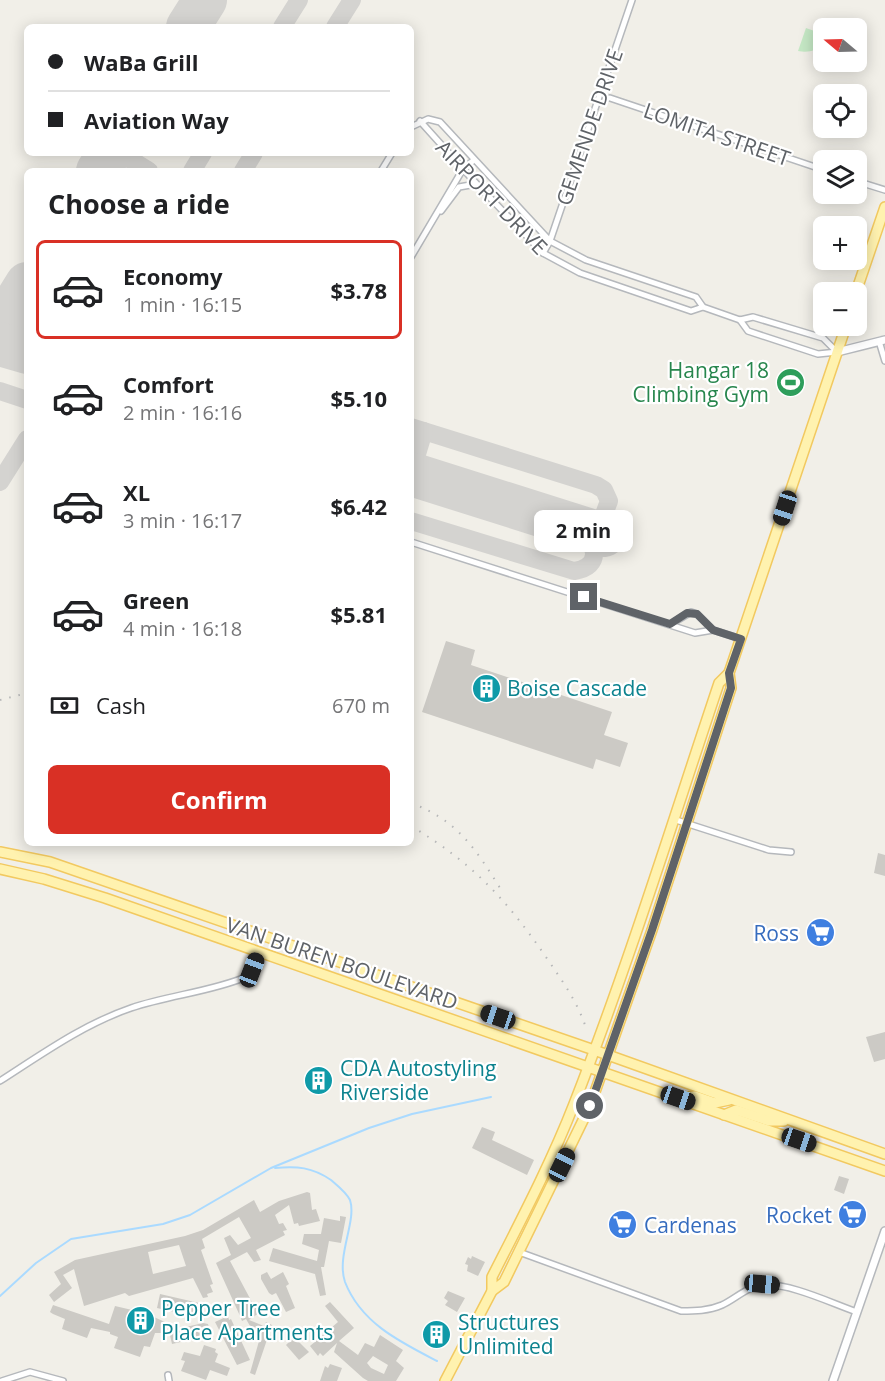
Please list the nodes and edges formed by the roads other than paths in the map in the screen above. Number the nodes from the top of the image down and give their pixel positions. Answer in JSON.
{"nodes":[{"id":1,"x":632,"y":0,"type":"edge"},
{"id":2,"x":610,"y":98,"type":"dead end"},
{"id":3,"x":420,"y":121,"type":"junction"},
{"id":4,"x":414,"y":125,"type":"edge"},
{"id":5,"x":474,"y":160,"type":"junction"},
{"id":6,"x":813,"y":166,"type":"edge"},
{"id":7,"x":463,"y":169,"type":"junction"},
{"id":8,"x":476,"y":184,"type":"junction"},
{"id":9,"x":867,"y":184,"type":"edge"},
{"id":10,"x":885,"y":190,"type":"edge"},
{"id":11,"x":885,"y":207,"type":"edge"},
{"id":12,"x":438,"y":214,"type":"junction"},
{"id":13,"x":550,"y":241,"type":"junction"},
{"id":14,"x":414,"y":252,"type":"edge"},
{"id":15,"x":543,"y":253,"type":"junction"},
{"id":16,"x":859,"y":282,"type":"edge"},
{"id":17,"x":703,"y":307,"type":"junction"},
{"id":18,"x":740,"y":320,"type":"junction"},
{"id":19,"x":843,"y":336,"type":"edge"},
{"id":20,"x":882,"y":340,"type":"edge"},
{"id":21,"x":837,"y":352,"type":"junction"},
{"id":22,"x":885,"y":361,"type":"edge"},
{"id":23,"x":414,"y":543,"type":"edge"},
{"id":24,"x":670,"y":624,"type":"junction"},
{"id":25,"x":713,"y":630,"type":"junction"},
{"id":26,"x":741,"y":639,"type":"junction"},
{"id":27,"x":729,"y":673,"type":"junction"},
{"id":28,"x":673,"y":819,"type":"junction"},
{"id":29,"x":687,"y":823,"type":"junction"},
{"id":30,"x":0,"y":852,"type":"edge"},
{"id":31,"x":791,"y":852,"type":"dead end"},
{"id":32,"x":0,"y":869,"type":"edge"},
{"id":33,"x":260,"y":952,"type":"junction"},
{"id":34,"x":594,"y":1050,"type":"junction"},
{"id":35,"x":608,"y":1056,"type":"junction"},
{"id":36,"x":587,"y":1068,"type":"junction"},
{"id":37,"x":602,"y":1072,"type":"junction"},
{"id":38,"x":0,"y":1081,"type":"edge"},
{"id":39,"x":678,"y":1098,"type":"junction"},
{"id":40,"x":729,"y":1100,"type":"junction"},
{"id":41,"x":724,"y":1114,"type":"junction"},
{"id":42,"x":789,"y":1120,"type":"junction"},
{"id":43,"x":885,"y":1154,"type":"edge"},
{"id":44,"x":885,"y":1171,"type":"edge"},
{"id":45,"x":525,"y":1211,"type":"junction"},
{"id":46,"x":885,"y":1231,"type":"edge"},
{"id":47,"x":519,"y":1252,"type":"junction"},
{"id":48,"x":492,"y":1291,"type":"junction"},
{"id":49,"x":857,"y":1312,"type":"junction"},
{"id":50,"x":2,"y":1381,"type":"edge"},
{"id":51,"x":63,"y":1381,"type":"edge"},
{"id":52,"x":446,"y":1381,"type":"edge"},
{"id":53,"x":833,"y":1381,"type":"edge"}],
"edges":[{"from":1,"to":13,"type":"street","name":"GEMENDE DRIVE"},
{"from":2,"to":6,"type":"street","name":"LOMITA STREET"},
{"from":3,"to":4,"type":"street"},
{"from":3,"to":5,"type":"street","name":"AIRPORT DRIVE"},
{"from":3,"to":7,"type":"street","name":"AIRPORT DRIVE"},
{"from":5,"to":7,"type":"street"},
{"from":5,"to":13,"type":"street","name":"AIRPORT DRIVE"},
{"from":7,"to":8,"type":"street","name":"AIRPORT DRIVE"},
{"from":7,"to":12,"type":"street"},
{"from":8,"to":12,"type":"street"},
{"from":8,"to":15,"type":"street","name":"AIRPORT DRIVE"},
{"from":9,"to":10,"type":"street"},
{"from":11,"to":16,"type":"main road"},
{"from":12,"to":14,"type":"street"},
{"from":13,"to":15,"type":"street","name":"GEMENDE DRIVE"},
{"from":13,"to":17,"type":"street","name":"AIRPORT DRIVE"},
{"from":15,"to":17,"type":"street","name":"AIRPORT DRIVE"},
{"from":17,"to":18,"type":"street","name":"AIRPORT DRIVE"},
{"from":18,"to":21,"type":"street","name":"AIRPORT DRIVE"},
{"from":18,"to":21,"type":"street","name":"AIRPORT DRIVE"},
{"from":19,"to":21,"type":"main road"},
{"from":20,"to":21,"type":"street"},
{"from":20,"to":22,"type":"street"},
{"from":21,"to":26,"type":"main road"},
{"from":23,"to":24,"type":"street"},
{"from":24,"to":25,"type":"street"},
{"from":24,"to":25,"type":"street"},
{"from":25,"to":26,"type":"street"},
{"from":26,"to":27,"type":"main road"},
{"from":27,"to":28,"type":"main road"},
{"from":27,"to":29,"type":"main road"},
{"from":28,"to":29,"type":"street"},
{"from":28,"to":34,"type":"main road"},
{"from":29,"to":31,"type":"street"},
{"from":29,"to":35,"type":"main road"},
{"from":30,"to":34,"type":"main road","name":"VAN BUREN BOULEVARD"},
{"from":32,"to":33,"type":"main road","name":"VAN BUREN BOULEVARD"},
{"from":33,"to":36,"type":"main road","name":"VAN BUREN BOULEVARD"},
{"from":33,"to":38,"type":"street"},
{"from":34,"to":35,"type":"main road","name":"VAN BUREN BOULEVARD"},
{"from":34,"to":36,"type":"main road"},
{"from":35,"to":37,"type":"main road"},
{"from":35,"to":40,"type":"main road","name":"VAN BUREN BOULEVARD"},
{"from":36,"to":37,"type":"main road","name":"VAN BUREN BOULEVARD"},
{"from":36,"to":45,"type":"main road"},
{"from":37,"to":39,"type":"main road","name":"VAN BUREN BOULEVARD"},
{"from":37,"to":47,"type":"main road"},
{"from":39,"to":40,"type":"main road"},
{"from":39,"to":41,"type":"main road","name":"VAN BUREN BOULEVARD"},
{"from":40,"to":42,"type":"main road","name":"VAN BUREN BOULEVARD"},
{"from":41,"to":42,"type":"main road"},
{"from":41,"to":44,"type":"main road","name":"VAN BUREN BOULEVARD"},
{"from":42,"to":43,"type":"main road","name":"VAN BUREN BOULEVARD"},
{"from":45,"to":47,"type":"main road"},
{"from":45,"to":48,"type":"main road"},
{"from":46,"to":49,"type":"street"},
{"from":47,"to":48,"type":"main road"},
{"from":47,"to":49,"type":"street"},
{"from":48,"to":52,"type":"main road"},
{"from":49,"to":53,"type":"street"},
{"from":50,"to":51,"type":"street"}]}
